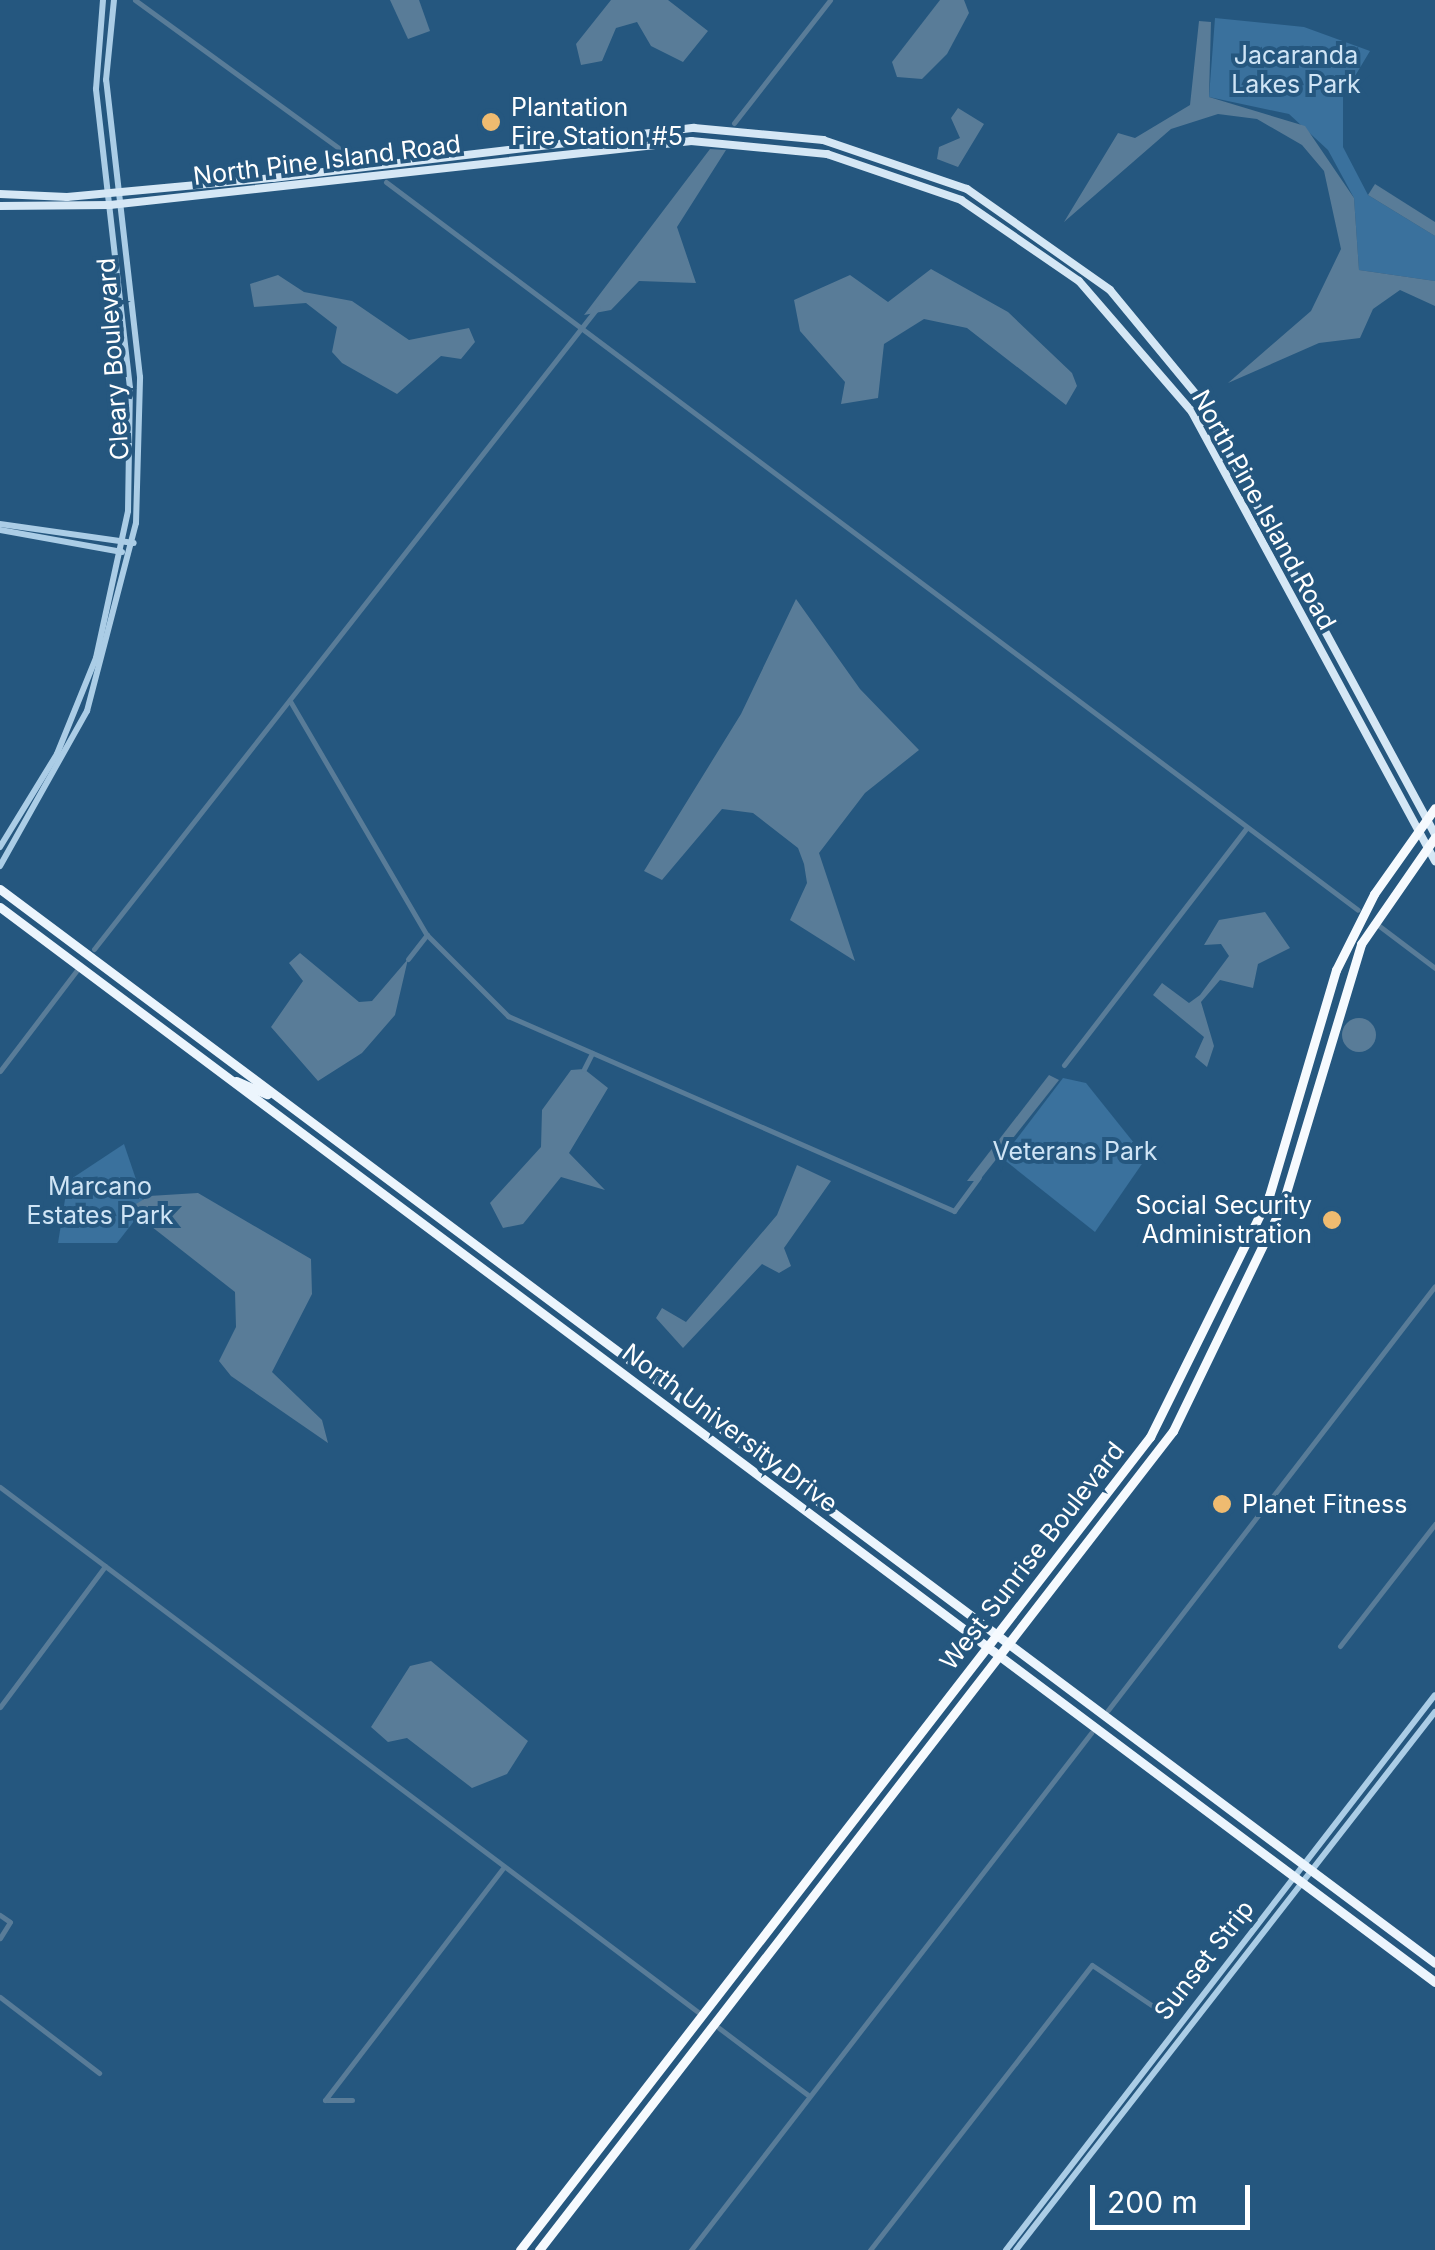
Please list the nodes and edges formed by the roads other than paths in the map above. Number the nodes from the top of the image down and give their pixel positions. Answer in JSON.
{"nodes":[{"id":1,"x":104,"y":0,"type":"edge"},
{"id":2,"x":114,"y":0,"type":"edge"},
{"id":3,"x":0,"y":194,"type":"edge"},
{"id":4,"x":114,"y":194,"type":"junction"},
{"id":5,"x":115,"y":205,"type":"junction"},
{"id":6,"x":0,"y":206,"type":"edge"},
{"id":7,"x":0,"y":527,"type":"edge"},
{"id":8,"x":123,"y":541,"type":"junction"},
{"id":9,"x":134,"y":542,"type":"junction"},
{"id":10,"x":122,"y":552,"type":"junction"},
{"id":11,"x":132,"y":553,"type":"junction"},
{"id":12,"x":1435,"y":808,"type":"edge"},
{"id":13,"x":1426,"y":820,"type":"junction"},
{"id":14,"x":1415,"y":833,"type":"junction"},
{"id":15,"x":1435,"y":836,"type":"edge"},
{"id":16,"x":0,"y":847,"type":"edge"},
{"id":17,"x":1425,"y":849,"type":"junction"},
{"id":18,"x":1435,"y":862,"type":"edge"},
{"id":19,"x":0,"y":866,"type":"edge"},
{"id":20,"x":0,"y":889,"type":"edge"},
{"id":21,"x":0,"y":907,"type":"edge"},
{"id":22,"x":164,"y":1027,"type":"junction"},
{"id":23,"x":245,"y":1071,"type":"junction"},
{"id":24,"x":234,"y":1080,"type":"junction"},
{"id":25,"x":296,"y":1109,"type":"junction"},
{"id":26,"x":358,"y":1157,"type":"junction"},
{"id":27,"x":344,"y":1163,"type":"junction"},
{"id":28,"x":720,"y":1445,"type":"junction"},
{"id":29,"x":751,"y":1452,"type":"junction"},
{"id":30,"x":864,"y":1537,"type":"junction"},
{"id":31,"x":847,"y":1540,"type":"junction"},
{"id":32,"x":858,"y":1549,"type":"junction"},
{"id":33,"x":881,"y":1549,"type":"junction"},
{"id":34,"x":996,"y":1634,"type":"junction"},
{"id":35,"x":1008,"y":1644,"type":"junction"},
{"id":36,"x":987,"y":1645,"type":"junction"},
{"id":37,"x":1000,"y":1654,"type":"junction"},
{"id":38,"x":1435,"y":1696,"type":"edge"},
{"id":39,"x":1435,"y":1712,"type":"edge"},
{"id":40,"x":1307,"y":1869,"type":"junction"},
{"id":41,"x":1298,"y":1880,"type":"junction"},
{"id":42,"x":1435,"y":1964,"type":"edge"},
{"id":43,"x":1422,"y":1972,"type":"junction"},
{"id":44,"x":1435,"y":1982,"type":"edge"},
{"id":45,"x":626,"y":2112,"type":"junction"},
{"id":46,"x":626,"y":2137,"type":"junction"},
{"id":47,"x":520,"y":2250,"type":"edge"},
{"id":48,"x":539,"y":2250,"type":"edge"},
{"id":49,"x":1006,"y":2250,"type":"edge"},
{"id":50,"x":1016,"y":2250,"type":"edge"}],
"edges":[{"from":1,"to":4,"type":"street","name":"Cleary Boulevard"},
{"from":2,"to":4,"type":"street","name":"Cleary Boulevard"},
{"from":3,"to":4,"type":"main road","name":"North Pine Island Road"},
{"from":4,"to":5,"type":"street","name":"Cleary Boulevard"},
{"from":4,"to":13,"type":"main road","name":"North Pine Island Road"},
{"from":5,"to":6,"type":"main road","name":"North Pine Island Road"},
{"from":5,"to":8,"type":"street","name":"Cleary Boulevard"},
{"from":5,"to":9,"type":"street","name":"Cleary Boulevard"},
{"from":5,"to":14,"type":"main road","name":"North Pine Island Road"},
{"from":7,"to":8,"type":"street"},
{"from":7,"to":10,"type":"street"},
{"from":8,"to":9,"type":"street"},
{"from":8,"to":10,"type":"street","name":"Cleary Boulevard"},
{"from":9,"to":11,"type":"street","name":"Cleary Boulevard"},
{"from":10,"to":11,"type":"street"},
{"from":10,"to":16,"type":"street","name":"Cleary Boulevard"},
{"from":11,"to":19,"type":"street","name":"Cleary Boulevard"},
{"from":12,"to":13,"type":"highway","name":"West Sunrise Boulevard"},
{"from":13,"to":14,"type":"highway","name":"West Sunrise Boulevard"},
{"from":13,"to":15,"type":"main road","name":"North Pine Island Road"},
{"from":14,"to":17,"type":"main road","name":"North Pine Island Road"},
{"from":14,"to":34,"type":"highway","name":"West Sunrise Boulevard"},
{"from":15,"to":17,"type":"highway","name":"West Sunrise Boulevard"},
{"from":17,"to":18,"type":"main road","name":"North Pine Island Road"},
{"from":17,"to":35,"type":"highway","name":"West Sunrise Boulevard"},
{"from":20,"to":23,"type":"main road","name":"North University Drive"},
{"from":21,"to":22,"type":"main road","name":"North University Drive"},
{"from":22,"to":23,"type":"main road"},
{"from":22,"to":24,"type":"main road","name":"North University Drive"},
{"from":23,"to":25,"type":"main road","name":"North University Drive"},
{"from":24,"to":25,"type":"main road"},
{"from":24,"to":27,"type":"main road","name":"North University Drive"},
{"from":25,"to":26,"type":"main road","name":"North University Drive"},
{"from":26,"to":27,"type":"main road"},
{"from":26,"to":29,"type":"main road","name":"North University Drive"},
{"from":27,"to":28,"type":"main road","name":"North University Drive"},
{"from":28,"to":29,"type":"main road"},
{"from":28,"to":31,"type":"main road","name":"North University Drive"},
{"from":29,"to":30,"type":"main road","name":"North University Drive"},
{"from":30,"to":31,"type":"main road"},
{"from":30,"to":33,"type":"main road","name":"North University Drive"},
{"from":31,"to":32,"type":"main road","name":"North University Drive"},
{"from":32,"to":33,"type":"main road"},
{"from":32,"to":36,"type":"main road","name":"North University Drive"},
{"from":33,"to":34,"type":"main road","name":"North University Drive"},
{"from":34,"to":35,"type":"main road","name":"North University Drive"},
{"from":34,"to":36,"type":"highway","name":"West Sunrise Boulevard"},
{"from":35,"to":37,"type":"highway","name":"West Sunrise Boulevard"},
{"from":35,"to":40,"type":"main road","name":"North University Drive"},
{"from":36,"to":37,"type":"main road","name":"North University Drive"},
{"from":36,"to":45,"type":"highway","name":"West Sunrise Boulevard"},
{"from":37,"to":41,"type":"main road","name":"North University Drive"},
{"from":37,"to":46,"type":"highway","name":"West Sunrise Boulevard"},
{"from":38,"to":40,"type":"street","name":"Sunset Strip"},
{"from":39,"to":40,"type":"street","name":"Sunset Strip"},
{"from":40,"to":41,"type":"street","name":"Sunset Strip"},
{"from":40,"to":42,"type":"main road","name":"North University Drive"},
{"from":41,"to":43,"type":"main road","name":"North University Drive"},
{"from":41,"to":49,"type":"street","name":"Sunset Strip"},
{"from":41,"to":50,"type":"street","name":"Sunset Strip"},
{"from":42,"to":43,"type":"main road"},
{"from":43,"to":44,"type":"main road","name":"North University Drive"},
{"from":45,"to":46,"type":"highway"},
{"from":45,"to":47,"type":"highway","name":"West Sunrise Boulevard"},
{"from":46,"to":48,"type":"highway","name":"West Sunrise Boulevard"}]}
